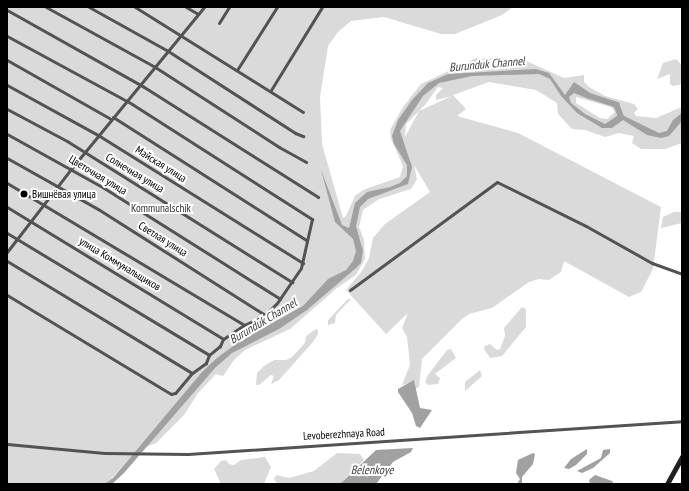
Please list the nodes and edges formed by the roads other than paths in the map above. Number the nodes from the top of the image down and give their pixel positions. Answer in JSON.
{"nodes":[{"id":1,"x":46,"y":7,"type":"edge"},
{"id":2,"x":89,"y":7,"type":"edge"},
{"id":3,"x":135,"y":7,"type":"edge"},
{"id":4,"x":186,"y":7,"type":"edge"},
{"id":5,"x":204,"y":7,"type":"edge"},
{"id":6,"x":229,"y":7,"type":"edge"},
{"id":7,"x":276,"y":7,"type":"edge"},
{"id":8,"x":322,"y":7,"type":"edge"},
{"id":9,"x":7,"y":10,"type":"edge"},
{"id":10,"x":198,"y":14,"type":"junction"},
{"id":11,"x":219,"y":23,"type":"dead end"},
{"id":12,"x":183,"y":35,"type":"junction"},
{"id":13,"x":7,"y":36,"type":"edge"},
{"id":14,"x":168,"y":51,"type":"junction"},
{"id":15,"x":7,"y":60,"type":"edge"},
{"id":16,"x":155,"y":67,"type":"junction"},
{"id":17,"x":237,"y":70,"type":"junction"},
{"id":18,"x":7,"y":85,"type":"edge"},
{"id":19,"x":140,"y":85,"type":"junction"},
{"id":20,"x":271,"y":90,"type":"junction"},
{"id":21,"x":125,"y":102,"type":"junction"},
{"id":22,"x":7,"y":109,"type":"edge"},
{"id":23,"x":303,"y":112,"type":"dead end"},
{"id":24,"x":112,"y":118,"type":"junction"},
{"id":25,"x":7,"y":134,"type":"edge"},
{"id":26,"x":98,"y":135,"type":"junction"},
{"id":27,"x":303,"y":136,"type":"dead end"},
{"id":28,"x":84,"y":153,"type":"junction"},
{"id":29,"x":7,"y":158,"type":"edge"},
{"id":30,"x":306,"y":162,"type":"dead end"},
{"id":31,"x":71,"y":169,"type":"junction"},
{"id":32,"x":7,"y":183,"type":"edge"},
{"id":33,"x":57,"y":186,"type":"junction"},
{"id":34,"x":318,"y":197,"type":"dead end"},
{"id":35,"x":44,"y":204,"type":"junction"},
{"id":36,"x":7,"y":207,"type":"edge"},
{"id":37,"x":31,"y":220,"type":"junction"},
{"id":38,"x":7,"y":233,"type":"edge"},
{"id":39,"x":17,"y":238,"type":"junction"},
{"id":40,"x":306,"y":240,"type":"junction"},
{"id":41,"x":7,"y":252,"type":"edge"},
{"id":42,"x":7,"y":262,"type":"edge"},
{"id":43,"x":303,"y":263,"type":"junction"},
{"id":44,"x":682,"y":274,"type":"edge"},
{"id":45,"x":292,"y":282,"type":"junction"},
{"id":46,"x":350,"y":290,"type":"dead end"},
{"id":47,"x":7,"y":295,"type":"edge"},
{"id":48,"x":280,"y":299,"type":"junction"},
{"id":49,"x":265,"y":315,"type":"junction"},
{"id":50,"x":244,"y":325,"type":"junction"},
{"id":51,"x":223,"y":339,"type":"junction"},
{"id":52,"x":209,"y":355,"type":"junction"},
{"id":53,"x":192,"y":373,"type":"junction"},
{"id":54,"x":682,"y":422,"type":"edge"},
{"id":55,"x":7,"y":444,"type":"edge"},
{"id":56,"x":682,"y":457,"type":"edge"},
{"id":57,"x":667,"y":484,"type":"edge"}],
"edges":[{"from":1,"to":16,"type":"street"},
{"from":2,"to":14,"type":"street"},
{"from":3,"to":12,"type":"street"},
{"from":4,"to":10,"type":"street"},
{"from":5,"to":10,"type":"street"},
{"from":6,"to":11,"type":"street"},
{"from":7,"to":17,"type":"street"},
{"from":8,"to":20,"type":"street"},
{"from":9,"to":19,"type":"street"},
{"from":10,"to":12,"type":"street"},
{"from":12,"to":14,"type":"street"},
{"from":12,"to":17,"type":"street"},
{"from":13,"to":21,"type":"street"},
{"from":14,"to":16,"type":"street"},
{"from":14,"to":27,"type":"street"},
{"from":15,"to":24,"type":"street"},
{"from":16,"to":19,"type":"street"},
{"from":16,"to":30,"type":"street"},
{"from":17,"to":20,"type":"street"},
{"from":18,"to":26,"type":"street","name":"Майская улица"},
{"from":19,"to":21,"type":"street"},
{"from":19,"to":34,"type":"street"},
{"from":20,"to":23,"type":"street"},
{"from":21,"to":24,"type":"street"},
{"from":21,"to":40,"type":"street"},
{"from":22,"to":28,"type":"street","name":"Солнечная улица"},
{"from":24,"to":26,"type":"street"},
{"from":24,"to":40,"type":"street"},
{"from":25,"to":31,"type":"street","name":"Цветочная улица"},
{"from":26,"to":28,"type":"street"},
{"from":26,"to":43,"type":"street","name":"Майская улица"},
{"from":28,"to":31,"type":"street"},
{"from":28,"to":45,"type":"street","name":"Солнечная улица"},
{"from":29,"to":33,"type":"street","name":"Светлая улица"},
{"from":31,"to":33,"type":"street"},
{"from":31,"to":48,"type":"street","name":"Цветочная улица"},
{"from":32,"to":35,"type":"street"},
{"from":33,"to":35,"type":"street"},
{"from":33,"to":49,"type":"street","name":"Светлая улица"},
{"from":35,"to":37,"type":"street"},
{"from":35,"to":50,"type":"street"},
{"from":36,"to":37,"type":"street","name":"улица Коммунальщиков"},
{"from":37,"to":39,"type":"street"},
{"from":37,"to":51,"type":"street","name":"улица Коммунальщиков"},
{"from":38,"to":39,"type":"street"},
{"from":39,"to":41,"type":"street"},
{"from":39,"to":52,"type":"street"},
{"from":40,"to":43,"type":"street"},
{"from":42,"to":53,"type":"street"},
{"from":43,"to":45,"type":"street"},
{"from":44,"to":46,"type":"street"},
{"from":45,"to":48,"type":"street"},
{"from":47,"to":53,"type":"street"},
{"from":48,"to":49,"type":"street"},
{"from":49,"to":50,"type":"street"},
{"from":50,"to":51,"type":"street"},
{"from":51,"to":52,"type":"street"},
{"from":52,"to":53,"type":"street"},
{"from":54,"to":55,"type":"street","name":"Levoberezhnaya Road"},
{"from":56,"to":57,"type":"street"}]}
